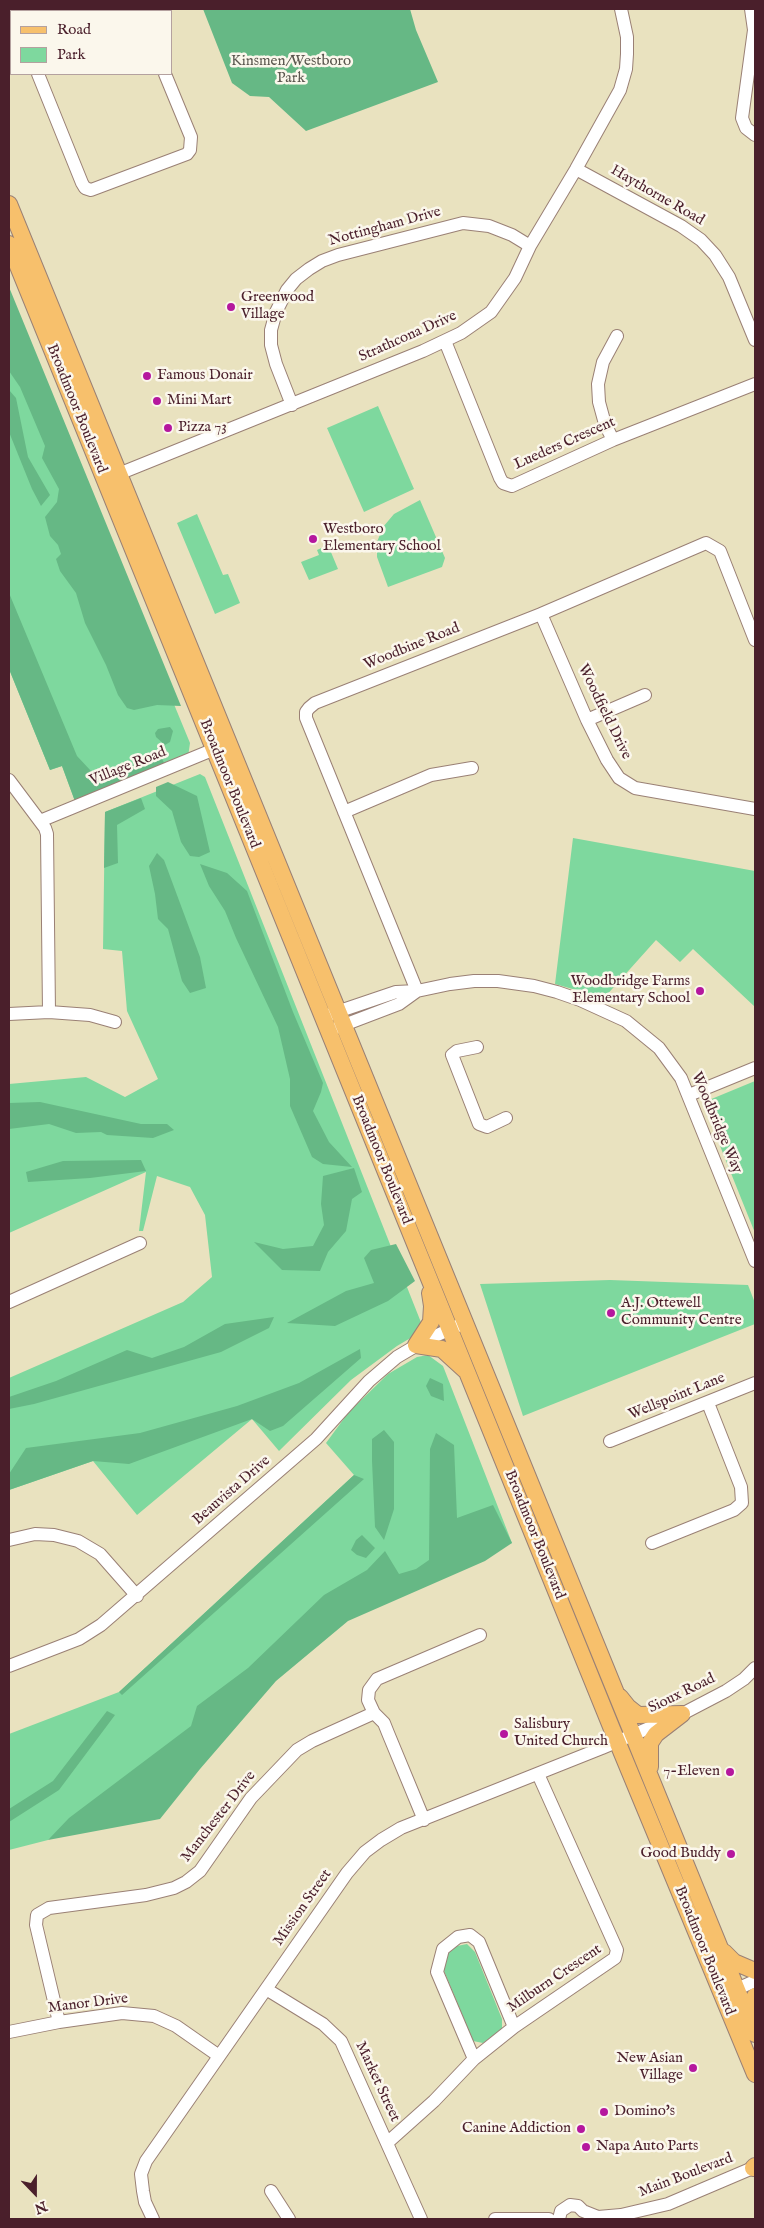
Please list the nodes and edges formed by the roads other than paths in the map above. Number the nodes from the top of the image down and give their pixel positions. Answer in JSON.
{"nodes":[{"id":1,"x":621,"y":9,"type":"edge"},
{"id":2,"x":753,"y":14,"type":"edge"},
{"id":3,"x":38,"y":75,"type":"edge"},
{"id":4,"x":165,"y":75,"type":"edge"},
{"id":5,"x":755,"y":135,"type":"edge"},
{"id":6,"x":576,"y":170,"type":"junction"},
{"id":7,"x":9,"y":204,"type":"edge"},
{"id":8,"x":9,"y":244,"type":"edge"},
{"id":9,"x":530,"y":246,"type":"junction"},
{"id":10,"x":617,"y":336,"type":"dead end"},
{"id":11,"x":755,"y":340,"type":"edge"},
{"id":12,"x":445,"y":341,"type":"junction"},
{"id":13,"x":755,"y":384,"type":"edge"},
{"id":14,"x":292,"y":405,"type":"junction"},
{"id":15,"x":613,"y":440,"type":"junction"},
{"id":16,"x":120,"y":474,"type":"junction"},
{"id":17,"x":104,"y":480,"type":"junction"},
{"id":18,"x":541,"y":614,"type":"junction"},
{"id":19,"x":755,"y":640,"type":"edge"},
{"id":20,"x":645,"y":695,"type":"dead end"},
{"id":21,"x":587,"y":720,"type":"junction"},
{"id":22,"x":224,"y":750,"type":"junction"},
{"id":23,"x":472,"y":768,"type":"dead end"},
{"id":24,"x":9,"y":780,"type":"edge"},
{"id":25,"x":755,"y":809,"type":"edge"},
{"id":26,"x":344,"y":812,"type":"junction"},
{"id":27,"x":42,"y":824,"type":"junction"},
{"id":28,"x":417,"y":991,"type":"junction"},
{"id":29,"x":48,"y":1012,"type":"junction"},
{"id":30,"x":9,"y":1014,"type":"edge"},
{"id":31,"x":334,"y":1021,"type":"junction"},
{"id":32,"x":116,"y":1022,"type":"dead end"},
{"id":33,"x":477,"y":1047,"type":"dead end"},
{"id":34,"x":755,"y":1068,"type":"edge"},
{"id":35,"x":689,"y":1095,"type":"junction"},
{"id":36,"x":506,"y":1118,"type":"dead end"},
{"id":37,"x":140,"y":1243,"type":"dead end"},
{"id":38,"x":755,"y":1261,"type":"edge"},
{"id":39,"x":426,"y":1270,"type":"junction"},
{"id":40,"x":9,"y":1302,"type":"edge"},
{"id":41,"x":457,"y":1326,"type":"junction"},
{"id":42,"x":416,"y":1345,"type":"junction"},
{"id":43,"x":468,"y":1373,"type":"junction"},
{"id":44,"x":755,"y":1382,"type":"edge"},
{"id":45,"x":708,"y":1403,"type":"junction"},
{"id":46,"x":610,"y":1441,"type":"dead end"},
{"id":47,"x":9,"y":1540,"type":"edge"},
{"id":48,"x":652,"y":1543,"type":"dead end"},
{"id":49,"x":137,"y":1596,"type":"junction"},
{"id":50,"x":480,"y":1635,"type":"dead end"},
{"id":51,"x":9,"y":1666,"type":"edge"},
{"id":52,"x":755,"y":1668,"type":"edge"},
{"id":53,"x":610,"y":1682,"type":"junction"},
{"id":54,"x":374,"y":1713,"type":"junction"},
{"id":55,"x":682,"y":1714,"type":"junction"},
{"id":56,"x":625,"y":1738,"type":"junction"},
{"id":57,"x":538,"y":1774,"type":"junction"},
{"id":58,"x":657,"y":1794,"type":"junction"},
{"id":59,"x":424,"y":1820,"type":"junction"},
{"id":60,"x":717,"y":1940,"type":"junction"},
{"id":61,"x":755,"y":1971,"type":"edge"},
{"id":62,"x":755,"y":1981,"type":"edge"},
{"id":63,"x":266,"y":1988,"type":"junction"},
{"id":64,"x":730,"y":1992,"type":"junction"},
{"id":65,"x":755,"y":1996,"type":"edge"},
{"id":66,"x":59,"y":2022,"type":"junction"},
{"id":67,"x":514,"y":2027,"type":"junction"},
{"id":68,"x":9,"y":2032,"type":"edge"},
{"id":69,"x":755,"y":2034,"type":"edge"},
{"id":70,"x":219,"y":2056,"type":"junction"},
{"id":71,"x":474,"y":2059,"type":"junction"},
{"id":72,"x":755,"y":2074,"type":"edge"},
{"id":73,"x":387,"y":2143,"type":"junction"},
{"id":74,"x":755,"y":2167,"type":"edge"},
{"id":75,"x":271,"y":2190,"type":"dead end"},
{"id":76,"x":583,"y":2215,"type":"edge"},
{"id":77,"x":554,"y":2217,"type":"edge"},
{"id":78,"x":596,"y":2218,"type":"edge"},
{"id":79,"x":153,"y":2219,"type":"edge"},
{"id":80,"x":288,"y":2219,"type":"edge"},
{"id":81,"x":421,"y":2219,"type":"edge"},
{"id":82,"x":495,"y":2219,"type":"edge"}],
"edges":[{"from":1,"to":6,"type":"street","name":"Strathcona Drive"},
{"from":2,"to":5,"type":"street"},
{"from":3,"to":4,"type":"street"},
{"from":6,"to":9,"type":"street","name":"Strathcona Drive"},
{"from":6,"to":11,"type":"street","name":"Haythorne Road"},
{"from":7,"to":16,"type":"main road","name":"Broadmoor Boulevard"},
{"from":8,"to":17,"type":"main road","name":"Broadmoor Boulevard"},
{"from":9,"to":12,"type":"street","name":"Strathcona Drive"},
{"from":9,"to":14,"type":"street","name":"Nottingham Drive"},
{"from":10,"to":15,"type":"street"},
{"from":12,"to":14,"type":"street","name":"Strathcona Drive"},
{"from":12,"to":15,"type":"street","name":"Lueders Crescent"},
{"from":13,"to":15,"type":"street","name":"Lueders Crescent"},
{"from":14,"to":16,"type":"street","name":"Strathcona Drive"},
{"from":16,"to":17,"type":"street","name":"Strathcona Drive"},
{"from":16,"to":22,"type":"main road","name":"Broadmoor Boulevard"},
{"from":17,"to":22,"type":"main road","name":"Broadmoor Boulevard"},
{"from":18,"to":19,"type":"street","name":"Woodbine Road"},
{"from":18,"to":21,"type":"street","name":"Woodfield Drive"},
{"from":18,"to":26,"type":"street","name":"Woodbine Road"},
{"from":20,"to":21,"type":"street"},
{"from":21,"to":25,"type":"street","name":"Woodfield Drive"},
{"from":22,"to":27,"type":"street","name":"Village Road"},
{"from":22,"to":31,"type":"main road","name":"Broadmoor Boulevard"},
{"from":23,"to":26,"type":"street"},
{"from":24,"to":27,"type":"street"},
{"from":26,"to":28,"type":"street","name":"Woodbine Road"},
{"from":27,"to":29,"type":"street"},
{"from":28,"to":31,"type":"street","name":"Woodbridge Way"},
{"from":28,"to":35,"type":"street","name":"Woodbridge Way"},
{"from":29,"to":30,"type":"street"},
{"from":29,"to":32,"type":"street"},
{"from":31,"to":39,"type":"main road","name":"Broadmoor Boulevard"},
{"from":31,"to":41,"type":"main road","name":"Broadmoor Boulevard"},
{"from":33,"to":36,"type":"street"},
{"from":34,"to":35,"type":"street"},
{"from":35,"to":38,"type":"street","name":"Woodbridge Way"},
{"from":37,"to":40,"type":"street"},
{"from":39,"to":41,"type":"main road","name":"Broadmoor Boulevard"},
{"from":39,"to":42,"type":"main road"},
{"from":41,"to":42,"type":"street","name":"Beauvista Drive"},
{"from":41,"to":43,"type":"main road","name":"Broadmoor Boulevard"},
{"from":41,"to":53,"type":"main road","name":"Broadmoor Boulevard"},
{"from":42,"to":43,"type":"main road"},
{"from":42,"to":49,"type":"street","name":"Beauvista Drive"},
{"from":43,"to":56,"type":"main road","name":"Broadmoor Boulevard"},
{"from":44,"to":45,"type":"street","name":"Wellspoint Lane"},
{"from":45,"to":46,"type":"street","name":"Wellspoint Lane"},
{"from":45,"to":48,"type":"street"},
{"from":47,"to":49,"type":"street"},
{"from":49,"to":51,"type":"street","name":"Beauvista Drive"},
{"from":50,"to":54,"type":"street"},
{"from":52,"to":55,"type":"street","name":"Sioux Road"},
{"from":53,"to":55,"type":"main road"},
{"from":53,"to":56,"type":"main road","name":"Broadmoor Boulevard"},
{"from":54,"to":59,"type":"street"},
{"from":54,"to":66,"type":"street","name":"Manchester Drive"},
{"from":55,"to":56,"type":"street","name":"Sioux Road"},
{"from":55,"to":58,"type":"main road"},
{"from":56,"to":57,"type":"street","name":"Mission Street"},
{"from":56,"to":58,"type":"main road","name":"Broadmoor Boulevard"},
{"from":56,"to":64,"type":"main road","name":"Broadmoor Boulevard"},
{"from":57,"to":59,"type":"street","name":"Mission Street"},
{"from":57,"to":67,"type":"street","name":"Milburn Crescent"},
{"from":58,"to":60,"type":"main road","name":"Broadmoor Boulevard"},
{"from":59,"to":63,"type":"street","name":"Mission Street"},
{"from":60,"to":61,"type":"main road"},
{"from":60,"to":64,"type":"main road","name":"Broadmoor Boulevard"},
{"from":62,"to":64,"type":"street"},
{"from":63,"to":70,"type":"street","name":"Mission Street"},
{"from":63,"to":73,"type":"street","name":"Market Street"},
{"from":64,"to":69,"type":"main road","name":"Broadmoor Boulevard"},
{"from":64,"to":72,"type":"main road","name":"Broadmoor Boulevard"},
{"from":65,"to":69,"type":"main road"},
{"from":66,"to":68,"type":"street","name":"Manor Drive"},
{"from":66,"to":70,"type":"street","name":"Manor Drive"},
{"from":67,"to":71,"type":"street","name":"Milburn Crescent"},
{"from":67,"to":71,"type":"street"},
{"from":70,"to":79,"type":"street","name":"Mission Street"},
{"from":71,"to":73,"type":"street","name":"Milburn Crescent"},
{"from":73,"to":81,"type":"street","name":"Market Street"},
{"from":74,"to":78,"type":"street","name":"Main Boulevard"},
{"from":75,"to":80,"type":"street"},
{"from":76,"to":77,"type":"street","name":"Main Boulevard"},
{"from":76,"to":78,"type":"street","name":"Main Boulevard"},
{"from":77,"to":82,"type":"street","name":"Main Boulevard"}]}
